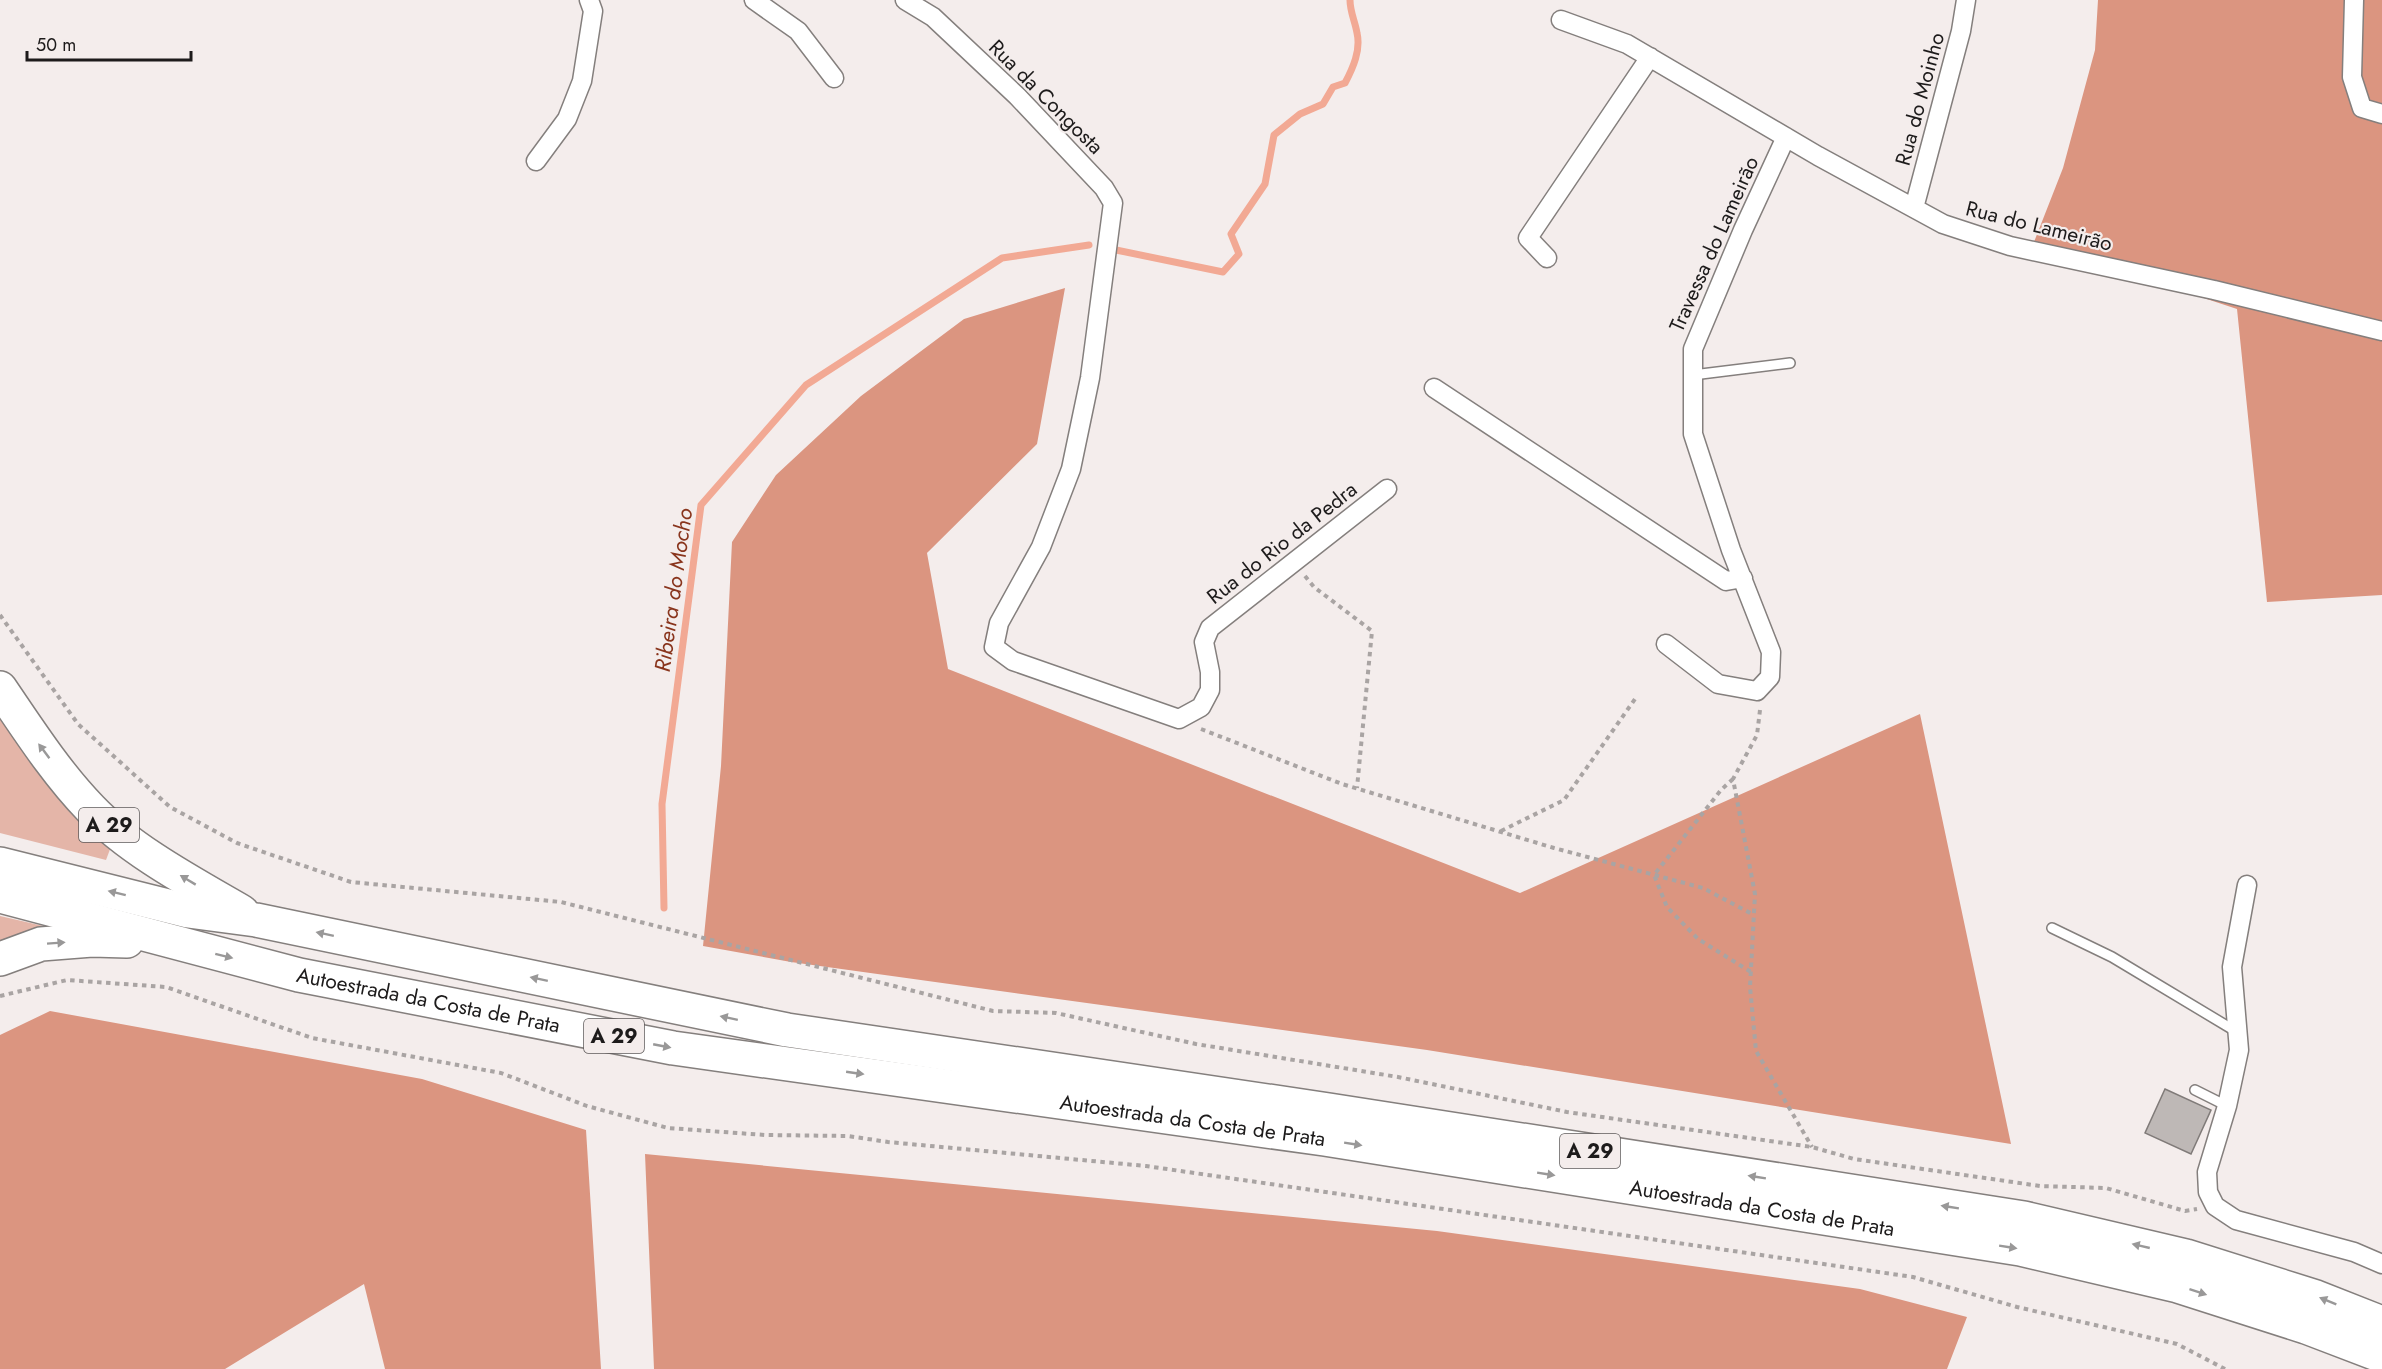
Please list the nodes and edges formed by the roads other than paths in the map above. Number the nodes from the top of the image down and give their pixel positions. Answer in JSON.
{"nodes":[{"id":1,"x":589,"y":0,"type":"edge"},
{"id":2,"x":754,"y":0,"type":"edge"},
{"id":3,"x":905,"y":0,"type":"edge"},
{"id":4,"x":1966,"y":0,"type":"edge"},
{"id":5,"x":2354,"y":0,"type":"edge"},
{"id":6,"x":1562,"y":20,"type":"dead end"},
{"id":7,"x":1650,"y":57,"type":"junction"},
{"id":8,"x":834,"y":78,"type":"dead end"},
{"id":9,"x":2382,"y":114,"type":"edge"},
{"id":10,"x":1786,"y":137,"type":"junction"},
{"id":11,"x":536,"y":162,"type":"dead end"},
{"id":12,"x":1914,"y":208,"type":"junction"},
{"id":13,"x":1547,"y":258,"type":"dead end"},
{"id":14,"x":2382,"y":331,"type":"edge"},
{"id":15,"x":1790,"y":363,"type":"dead end"},
{"id":16,"x":1693,"y":375,"type":"junction"},
{"id":17,"x":1434,"y":387,"type":"dead end"},
{"id":18,"x":1387,"y":489,"type":"dead end"},
{"id":19,"x":1743,"y":578,"type":"junction"},
{"id":20,"x":1666,"y":644,"type":"dead end"},
{"id":21,"x":0,"y":688,"type":"edge"},
{"id":22,"x":1179,"y":719,"type":"joint"},
{"id":23,"x":0,"y":864,"type":"edge"},
{"id":24,"x":2247,"y":885,"type":"dead end"},
{"id":25,"x":0,"y":896,"type":"edge"},
{"id":26,"x":256,"y":920,"type":"junction"},
{"id":27,"x":2052,"y":928,"type":"dead end"},
{"id":28,"x":167,"y":941,"type":"junction"},
{"id":29,"x":0,"y":959,"type":"edge"},
{"id":30,"x":2239,"y":1034,"type":"junction"},
{"id":31,"x":2195,"y":1089,"type":"dead end"},
{"id":32,"x":2227,"y":1106,"type":"junction"},
{"id":33,"x":2382,"y":1264,"type":"edge"},
{"id":34,"x":2382,"y":1323,"type":"edge"},
{"id":35,"x":2382,"y":1356,"type":"edge"}],
"edges":[{"from":1,"to":11,"type":"street"},
{"from":2,"to":8,"type":"street"},
{"from":3,"to":22,"type":"street","name":"Rua da Congosta"},
{"from":4,"to":12,"type":"street","name":"Rua do Moinho"},
{"from":5,"to":9,"type":"street"},
{"from":6,"to":7,"type":"street","name":"Rua do Lameirão"},
{"from":7,"to":10,"type":"street","name":"Rua do Lameirão"},
{"from":7,"to":13,"type":"street"},
{"from":10,"to":12,"type":"street","name":"Rua do Lameirão"},
{"from":10,"to":16,"type":"street","name":"Travessa do Lameirão"},
{"from":12,"to":14,"type":"street","name":"Rua do Lameirão"},
{"from":15,"to":16,"type":"lane"},
{"from":16,"to":19,"type":"street","name":"Travessa do Lameirão"},
{"from":17,"to":19,"type":"street"},
{"from":18,"to":22,"type":"street","name":"Rua do Rio da Pedra"},
{"from":19,"to":20,"type":"street","name":"Travessa do Lameirão"},
{"from":26,"to":21,"type":"highway","number":"A 29","one_way":true},
{"from":26,"to":23,"type":"highway","name":"Autoestrada da Costa de Prata","number":"A 29","one_way":true},
{"from":24,"to":30,"type":"street"},
{"from":25,"to":28,"type":"highway","name":"Autoestrada da Costa de Prata","number":"A 29"},
{"from":34,"to":26,"type":"highway","name":"Autoestrada da Costa de Prata","number":"A 29","one_way":true},
{"from":27,"to":30,"type":"lane"},
{"from":29,"to":28,"type":"highway","number":"A 29","one_way":true},
{"from":28,"to":35,"type":"highway","name":"Autoestrada da Costa de Prata","number":"A 29","one_way":true},
{"from":30,"to":32,"type":"street"},
{"from":31,"to":32,"type":"lane"},
{"from":32,"to":33,"type":"street"}]}
